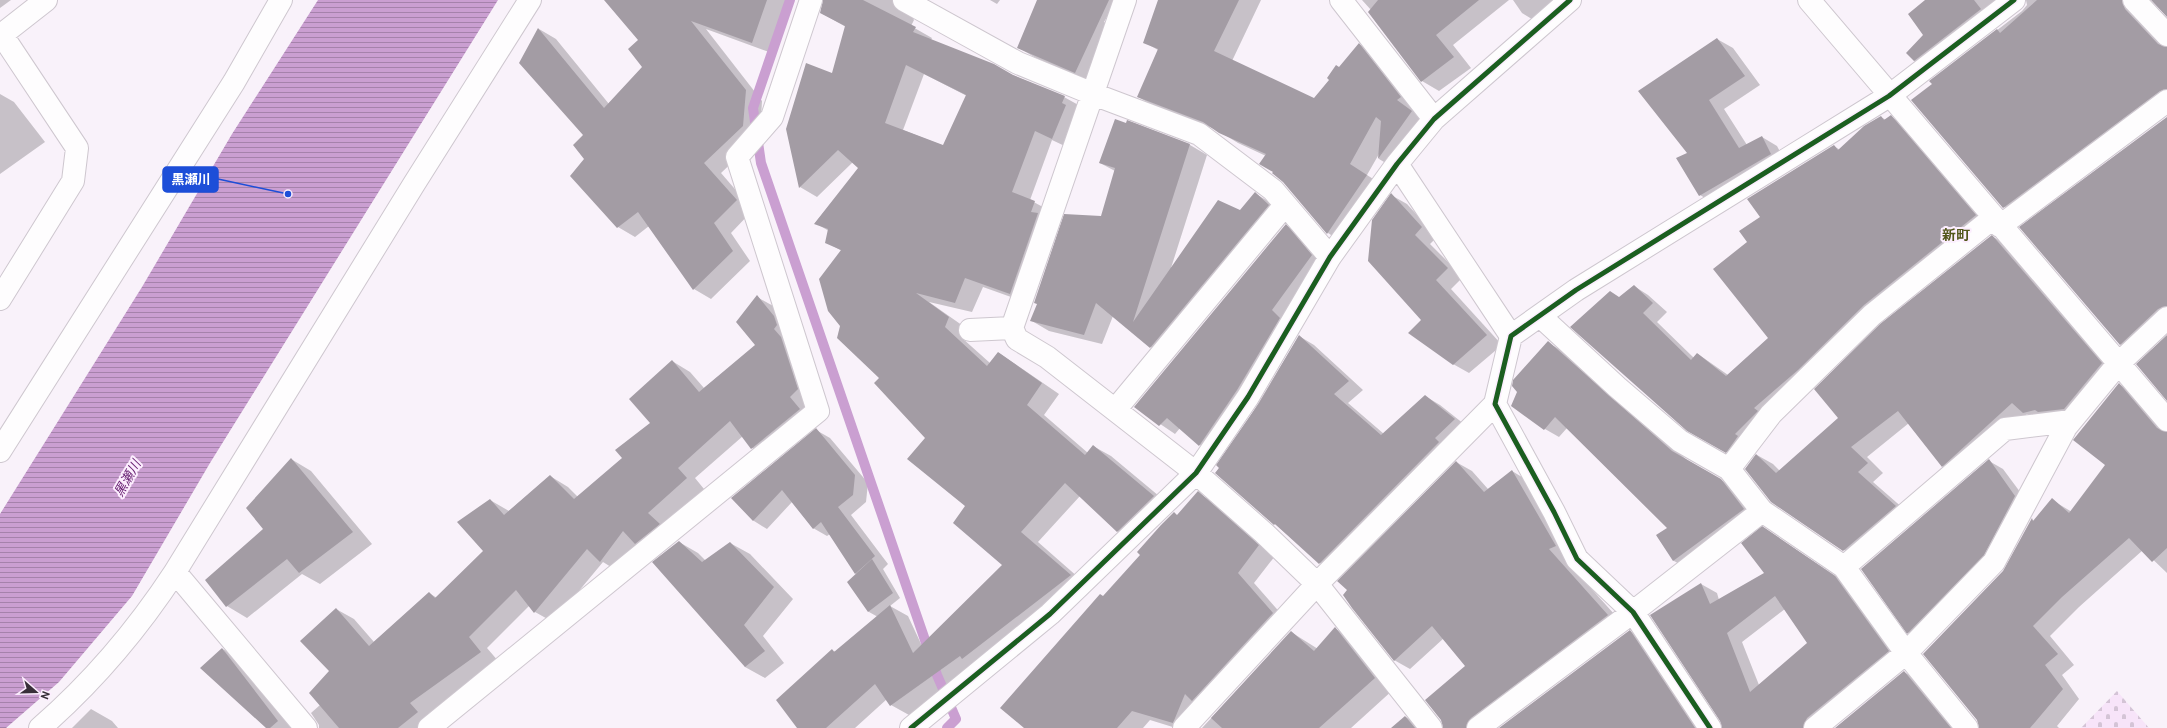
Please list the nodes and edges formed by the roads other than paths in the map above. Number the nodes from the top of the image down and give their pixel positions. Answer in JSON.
{"nodes":[{"id":1,"x":46,"y":0,"type":"edge"},
{"id":2,"x":281,"y":0,"type":"edge"},
{"id":3,"x":530,"y":0,"type":"edge"},
{"id":4,"x":811,"y":0,"type":"edge"},
{"id":5,"x":904,"y":0,"type":"edge"},
{"id":6,"x":1125,"y":0,"type":"edge"},
{"id":7,"x":1341,"y":0,"type":"edge"},
{"id":8,"x":1569,"y":0,"type":"edge"},
{"id":9,"x":1809,"y":0,"type":"edge"},
{"id":10,"x":2014,"y":0,"type":"edge"},
{"id":11,"x":2134,"y":0,"type":"edge"},
{"id":12,"x":2167,"y":35,"type":"edge"},
{"id":13,"x":1,"y":36,"type":"edge"},
{"id":14,"x":1093,"y":94,"type":"junction"},
{"id":15,"x":1889,"y":96,"type":"junction"},
{"id":16,"x":2167,"y":102,"type":"edge"},
{"id":17,"x":1434,"y":119,"type":"junction"},
{"id":18,"x":1397,"y":164,"type":"junction"},
{"id":19,"x":1285,"y":205,"type":"junction"},
{"id":20,"x":1997,"y":222,"type":"junction"},
{"id":21,"x":1330,"y":258,"type":"junction"},
{"id":22,"x":0,"y":299,"type":"edge"},
{"id":23,"x":1540,"y":316,"type":"junction"},
{"id":24,"x":2167,"y":318,"type":"edge"},
{"id":25,"x":1012,"y":328,"type":"junction"},
{"id":26,"x":970,"y":330,"type":"dead end"},
{"id":27,"x":1511,"y":336,"type":"junction"},
{"id":28,"x":2118,"y":364,"type":"junction"},
{"id":29,"x":1495,"y":404,"type":"junction"},
{"id":30,"x":1115,"y":410,"type":"junction"},
{"id":31,"x":2167,"y":420,"type":"edge"},
{"id":32,"x":2071,"y":421,"type":"junction"},
{"id":33,"x":0,"y":451,"type":"edge"},
{"id":34,"x":1729,"y":469,"type":"junction"},
{"id":35,"x":1196,"y":473,"type":"junction"},
{"id":36,"x":1762,"y":510,"type":"junction"},
{"id":37,"x":1844,"y":566,"type":"junction"},
{"id":38,"x":175,"y":572,"type":"junction"},
{"id":39,"x":1317,"y":584,"type":"junction"},
{"id":40,"x":1633,"y":612,"type":"junction"},
{"id":41,"x":1906,"y":653,"type":"junction"},
{"id":42,"x":40,"y":728,"type":"edge"},
{"id":43,"x":306,"y":728,"type":"edge"},
{"id":44,"x":429,"y":728,"type":"edge"},
{"id":45,"x":911,"y":728,"type":"edge"},
{"id":46,"x":1184,"y":728,"type":"edge"},
{"id":47,"x":1431,"y":728,"type":"edge"},
{"id":48,"x":1478,"y":728,"type":"edge"},
{"id":49,"x":1710,"y":728,"type":"edge"},
{"id":50,"x":1815,"y":728,"type":"edge"},
{"id":51,"x":1967,"y":728,"type":"edge"}],
"edges":[{"from":1,"to":13,"type":"street"},
{"from":2,"to":33,"type":"street"},
{"from":3,"to":38,"type":"street"},
{"from":4,"to":44,"type":"street"},
{"from":5,"to":14,"type":"street"},
{"from":6,"to":14,"type":"street"},
{"from":7,"to":17,"type":"street"},
{"from":8,"to":17,"type":"street"},
{"from":9,"to":15,"type":"street"},
{"from":10,"to":15,"type":"street"},
{"from":11,"to":12,"type":"street"},
{"from":13,"to":22,"type":"street"},
{"from":14,"to":19,"type":"street"},
{"from":14,"to":25,"type":"street"},
{"from":15,"to":20,"type":"street"},
{"from":15,"to":23,"type":"street"},
{"from":16,"to":20,"type":"street"},
{"from":17,"to":18,"type":"street"},
{"from":18,"to":21,"type":"street"},
{"from":18,"to":27,"type":"street"},
{"from":19,"to":21,"type":"street"},
{"from":19,"to":30,"type":"street"},
{"from":20,"to":28,"type":"street"},
{"from":20,"to":34,"type":"street"},
{"from":21,"to":35,"type":"street"},
{"from":23,"to":27,"type":"street"},
{"from":23,"to":34,"type":"street"},
{"from":24,"to":28,"type":"street"},
{"from":25,"to":26,"type":"street"},
{"from":25,"to":30,"type":"street"},
{"from":27,"to":29,"type":"street"},
{"from":28,"to":31,"type":"street"},
{"from":28,"to":32,"type":"street"},
{"from":29,"to":39,"type":"street"},
{"from":29,"to":40,"type":"street"},
{"from":30,"to":35,"type":"street"},
{"from":32,"to":37,"type":"street"},
{"from":32,"to":41,"type":"street"},
{"from":34,"to":36,"type":"street"},
{"from":35,"to":39,"type":"street"},
{"from":35,"to":45,"type":"street"},
{"from":36,"to":37,"type":"street"},
{"from":36,"to":40,"type":"street"},
{"from":37,"to":41,"type":"street"},
{"from":38,"to":42,"type":"street"},
{"from":38,"to":43,"type":"street"},
{"from":39,"to":46,"type":"street"},
{"from":39,"to":47,"type":"street"},
{"from":40,"to":48,"type":"street"},
{"from":40,"to":49,"type":"street"},
{"from":41,"to":50,"type":"street"},
{"from":41,"to":51,"type":"street"}]}
